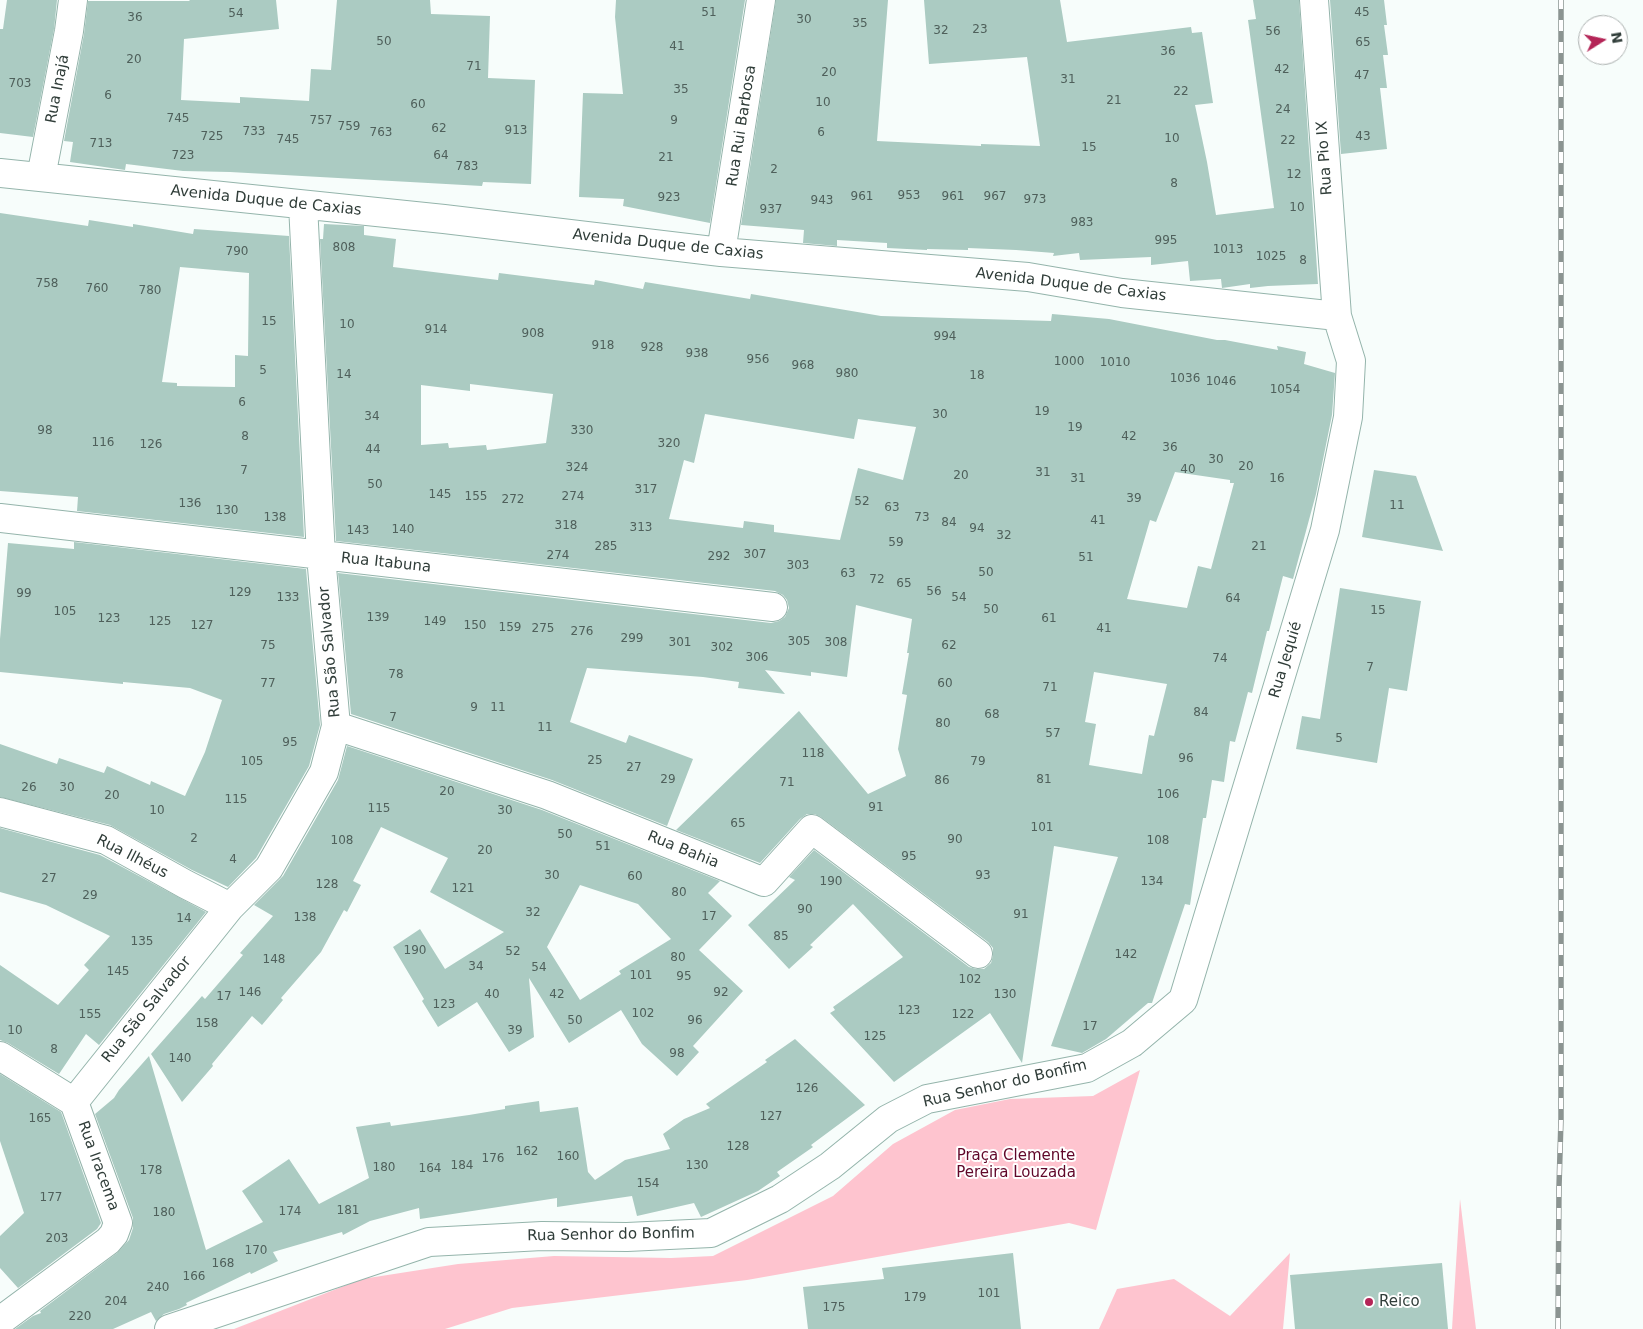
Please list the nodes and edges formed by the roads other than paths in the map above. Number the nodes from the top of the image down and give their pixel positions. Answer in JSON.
{"nodes":[{"id":1,"x":73,"y":0,"type":"edge"},
{"id":2,"x":761,"y":0,"type":"edge"},
{"id":3,"x":1314,"y":0,"type":"edge"},
{"id":4,"x":0,"y":173,"type":"edge"},
{"id":5,"x":40,"y":177,"type":"junction"},
{"id":6,"x":303,"y":205,"type":"junction"},
{"id":7,"x":722,"y":252,"type":"junction"},
{"id":8,"x":1337,"y":316,"type":"junction"},
{"id":9,"x":0,"y":518,"type":"edge"},
{"id":10,"x":321,"y":556,"type":"junction"},
{"id":11,"x":773,"y":607,"type":"dead end"},
{"id":12,"x":336,"y":726,"type":"junction"},
{"id":13,"x":0,"y":812,"type":"edge"},
{"id":14,"x":230,"y":907,"type":"junction"},
{"id":15,"x":978,"y":954,"type":"dead end"},
{"id":16,"x":1183,"y":1000,"type":"joint"},
{"id":17,"x":0,"y":1056,"type":"edge"},
{"id":18,"x":74,"y":1102,"type":"junction"},
{"id":19,"x":0,"y":1321,"type":"edge"},
{"id":20,"x":169,"y":1329,"type":"edge"}],
"edges":[{"from":1,"to":5,"type":"street","name":"Rua Inajá"},
{"from":2,"to":7,"type":"street","name":"Rua Rui Barbosa"},
{"from":3,"to":8,"type":"street","name":"Rua Pio IX"},
{"from":4,"to":5,"type":"street","name":"Avenida Duque de Caxias"},
{"from":5,"to":6,"type":"street","name":"Avenida Duque de Caxias"},
{"from":6,"to":7,"type":"street","name":"Avenida Duque de Caxias"},
{"from":6,"to":10,"type":"street","name":"Rua São Salvador"},
{"from":7,"to":8,"type":"street","name":"Avenida Duque de Caxias"},
{"from":8,"to":16,"type":"street","name":"Rua Jequié"},
{"from":9,"to":10,"type":"street","name":"Rua Itabuna"},
{"from":10,"to":11,"type":"street","name":"Rua Itabuna"},
{"from":10,"to":12,"type":"street","name":"Rua São Salvador"},
{"from":12,"to":14,"type":"street","name":"Rua São Salvador"},
{"from":12,"to":15,"type":"street","name":"Rua Bahia"},
{"from":13,"to":14,"type":"street","name":"Rua Ilhéus"},
{"from":14,"to":18,"type":"street","name":"Rua São Salvador"},
{"from":16,"to":20,"type":"street","name":"Rua Senhor do Bonfim"},
{"from":17,"to":18,"type":"street","name":"Rua Iracema"},
{"from":18,"to":19,"type":"street","name":"Rua Iracema"}]}
